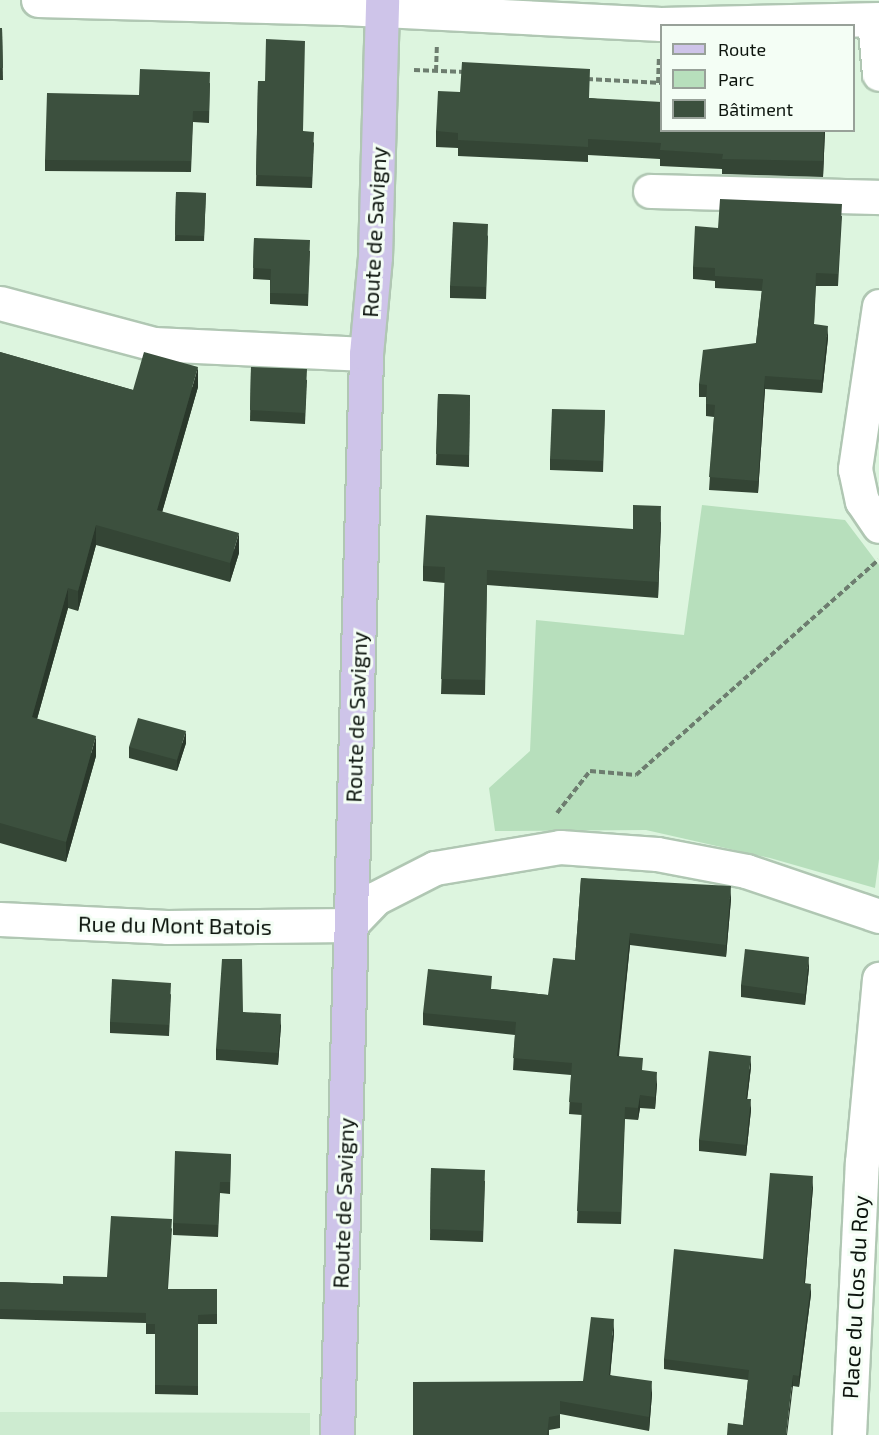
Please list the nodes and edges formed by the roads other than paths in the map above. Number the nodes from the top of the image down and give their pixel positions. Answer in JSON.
{"nodes":[{"id":1,"x":38,"y":0,"type":"edge"},
{"id":2,"x":382,"y":6,"type":"edge"},
{"id":3,"x":877,"y":20,"type":"edge"},
{"id":4,"x":879,"y":74,"type":"edge"},
{"id":5,"x":650,"y":191,"type":"dead end"},
{"id":6,"x":879,"y":197,"type":"edge"},
{"id":7,"x":0,"y":303,"type":"edge"},
{"id":8,"x":879,"y":306,"type":"edge"},
{"id":9,"x":366,"y":354,"type":"junction"},
{"id":10,"x":879,"y":526,"type":"edge"},
{"id":11,"x":879,"y":916,"type":"edge"},
{"id":12,"x":0,"y":919,"type":"edge"},
{"id":13,"x":350,"y":925,"type":"junction"},
{"id":14,"x":879,"y":979,"type":"edge"},
{"id":15,"x":336,"y":1435,"type":"edge"},
{"id":16,"x":849,"y":1435,"type":"edge"}],
"edges":[{"from":1,"to":2,"type":"street"},
{"from":2,"to":3,"type":"street"},
{"from":2,"to":9,"type":"main road","name":"Route de Savigny"},
{"from":3,"to":4,"type":"street"},
{"from":5,"to":6,"type":"street"},
{"from":7,"to":9,"type":"street"},
{"from":8,"to":10,"type":"street"},
{"from":9,"to":13,"type":"main road","name":"Route de Savigny"},
{"from":11,"to":13,"type":"street"},
{"from":12,"to":13,"type":"street","name":"Rue du Mont Batois"},
{"from":13,"to":15,"type":"main road","name":"Route de Savigny"},
{"from":14,"to":16,"type":"street","name":"Place du Clos du Roy"}]}
